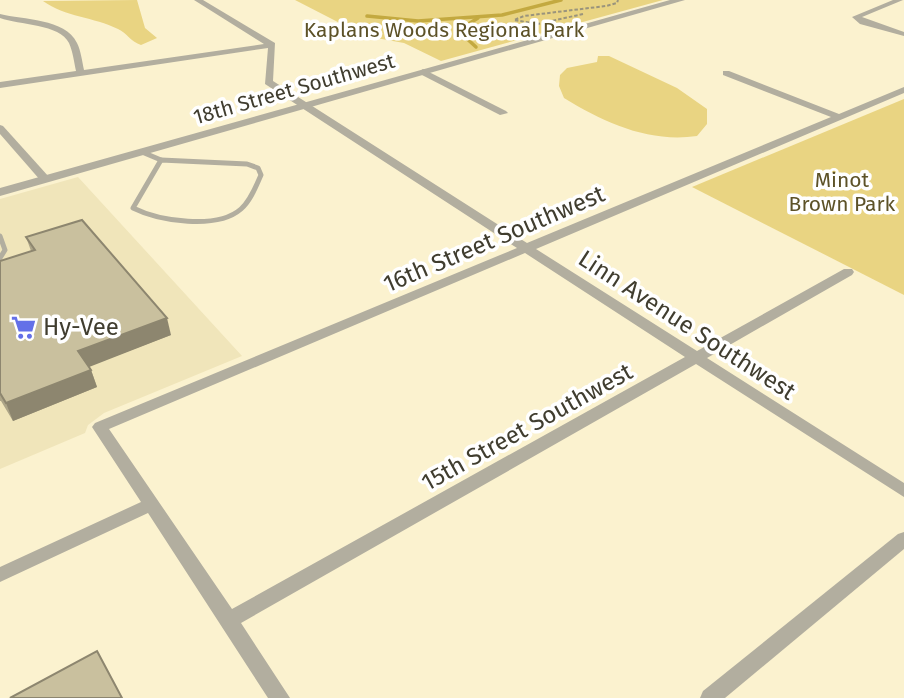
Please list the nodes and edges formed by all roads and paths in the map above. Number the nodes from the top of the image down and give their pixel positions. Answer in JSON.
{"nodes":[{"id":1,"x":198,"y":0,"type":"edge"},
{"id":2,"x":618,"y":0,"type":"edge"},
{"id":3,"x":680,"y":0,"type":"edge"},
{"id":4,"x":899,"y":0,"type":"edge"},
{"id":5,"x":617,"y":8,"type":"dead end"},
{"id":6,"x":0,"y":16,"type":"edge"},
{"id":7,"x":904,"y":34,"type":"edge"},
{"id":8,"x":272,"y":45,"type":"junction"},
{"id":9,"x":423,"y":72,"type":"junction"},
{"id":10,"x":81,"y":73,"type":"junction"},
{"id":11,"x":726,"y":73,"type":"dead end"},
{"id":12,"x":0,"y":85,"type":"edge"},
{"id":13,"x":904,"y":90,"type":"edge"},
{"id":14,"x":305,"y":106,"type":"junction"},
{"id":15,"x":503,"y":113,"type":"dead end"},
{"id":16,"x":839,"y":117,"type":"junction"},
{"id":17,"x":0,"y":128,"type":"edge"},
{"id":18,"x":142,"y":152,"type":"junction"},
{"id":19,"x":161,"y":160,"type":"junction"},
{"id":20,"x":45,"y":179,"type":"junction"},
{"id":21,"x":0,"y":192,"type":"edge"},
{"id":22,"x":0,"y":236,"type":"edge"},
{"id":23,"x":527,"y":248,"type":"junction"},
{"id":24,"x":0,"y":258,"type":"edge"},
{"id":25,"x":848,"y":272,"type":"dead end"},
{"id":26,"x":696,"y":358,"type":"junction"},
{"id":27,"x":904,"y":491,"type":"edge"},
{"id":28,"x":151,"y":504,"type":"junction"},
{"id":29,"x":904,"y":539,"type":"edge"},
{"id":30,"x":0,"y":575,"type":"edge"},
{"id":31,"x":228,"y":621,"type":"junction"},
{"id":32,"x":280,"y":698,"type":"edge"},
{"id":33,"x":710,"y":698,"type":"edge"}],
"edges":[{"from":1,"to":8,"type":"street"},
{"from":2,"to":5,"type":"path"},
{"from":3,"to":9,"type":"street","name":"18th Street Southwest"},
{"from":4,"to":7,"type":"street"},
{"from":6,"to":10,"type":"street"},
{"from":8,"to":10,"type":"street"},
{"from":8,"to":14,"type":"street","name":"Linn Avenue Southwest"},
{"from":9,"to":14,"type":"street","name":"18th Street Southwest"},
{"from":9,"to":15,"type":"street"},
{"from":10,"to":12,"type":"street"},
{"from":11,"to":16,"type":"street"},
{"from":13,"to":16,"type":"street","name":"16th Street Southwest"},
{"from":14,"to":18,"type":"street","name":"18th Street Southwest"},
{"from":14,"to":23,"type":"street","name":"Linn Avenue Southwest"},
{"from":16,"to":23,"type":"street","name":"16th Street Southwest"},
{"from":17,"to":20,"type":"street"},
{"from":18,"to":19,"type":"lane"},
{"from":18,"to":20,"type":"street","name":"18th Street Southwest"},
{"from":19,"to":19,"type":"lane"},
{"from":20,"to":21,"type":"street","name":"18th Street Southwest"},
{"from":22,"to":24,"type":"lane"},
{"from":23,"to":26,"type":"street","name":"Linn Avenue Southwest"},
{"from":23,"to":28,"type":"street","name":"16th Street Southwest"},
{"from":25,"to":26,"type":"street","name":"15th Street Southwest"},
{"from":26,"to":27,"type":"street","name":"Linn Avenue Southwest"},
{"from":26,"to":31,"type":"street","name":"15th Street Southwest"},
{"from":28,"to":30,"type":"street"},
{"from":28,"to":31,"type":"street"},
{"from":29,"to":33,"type":"street"},
{"from":31,"to":32,"type":"street"}]}
